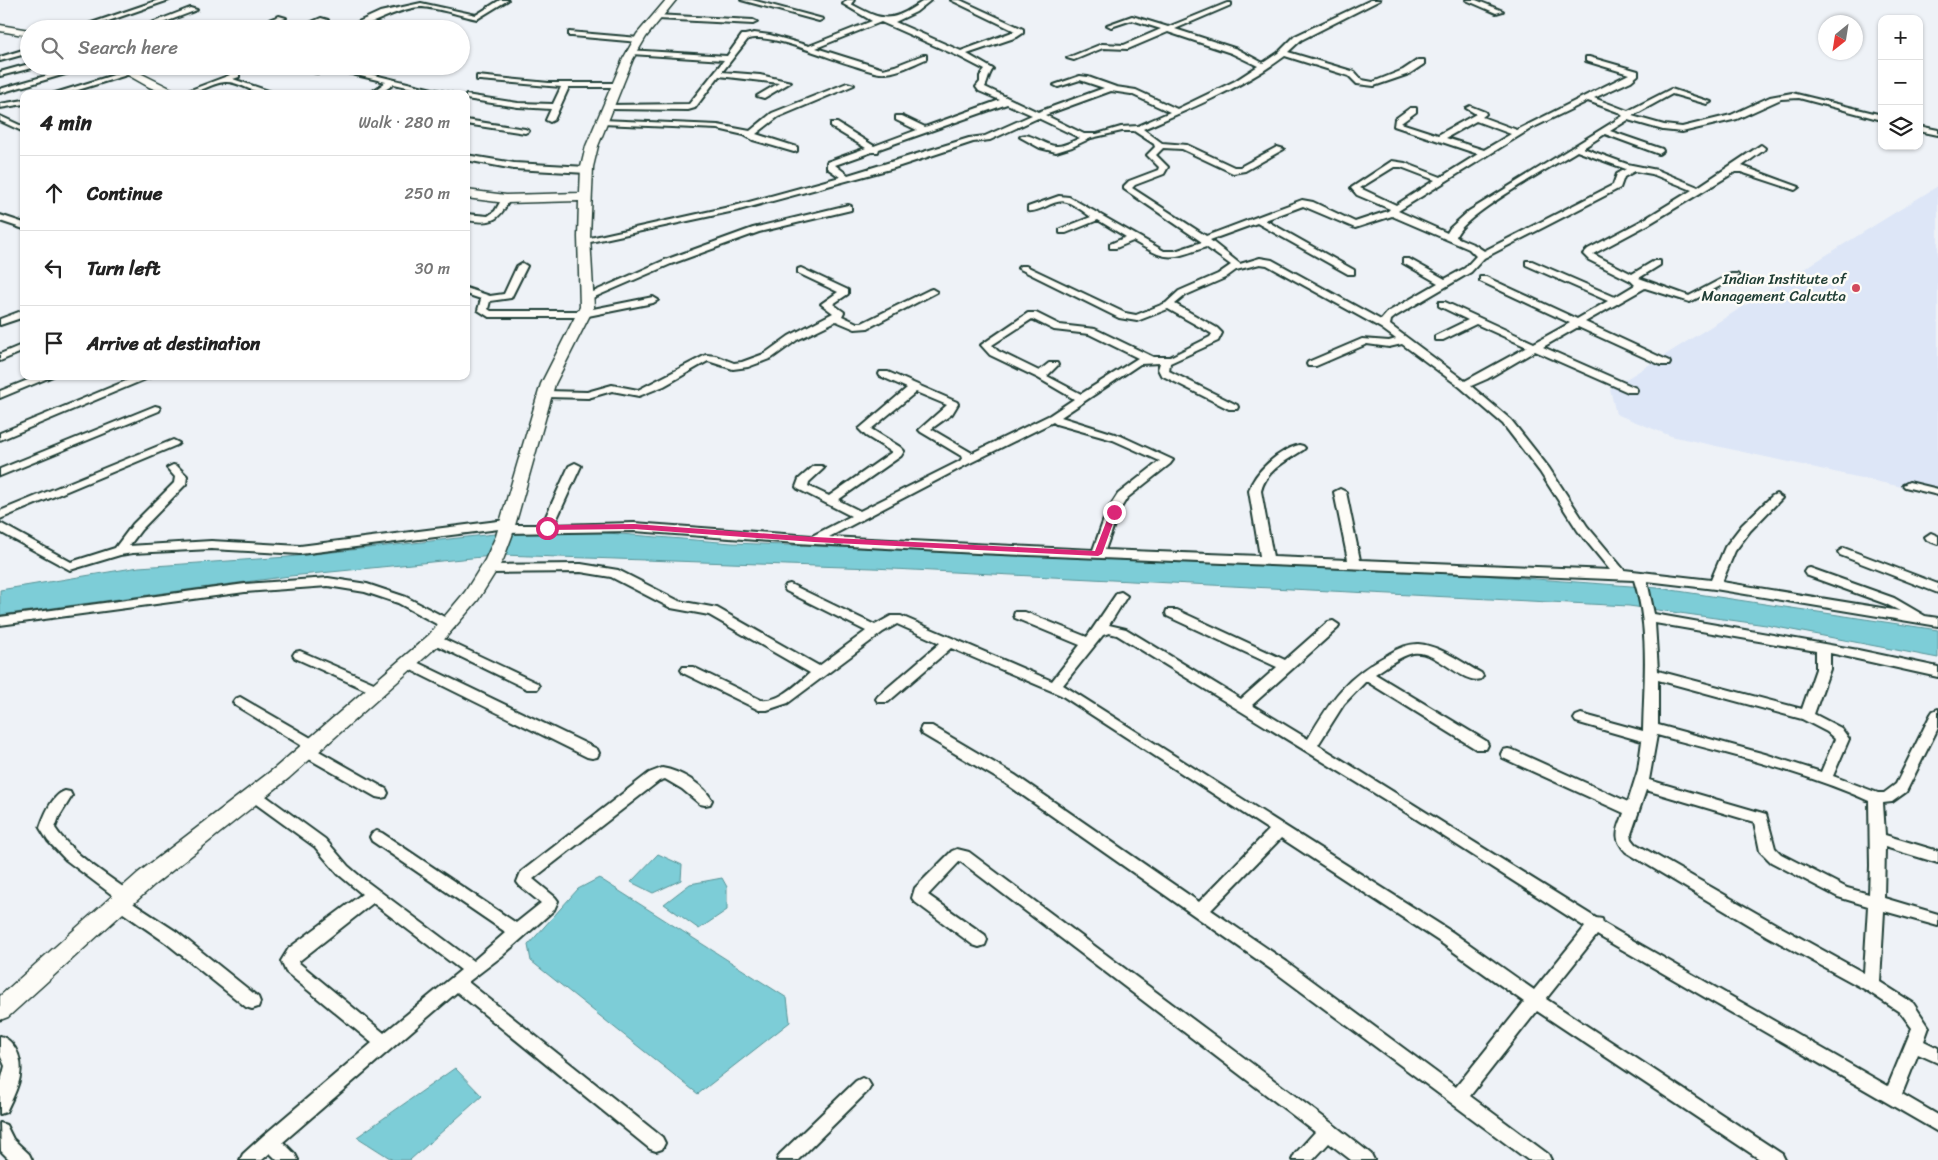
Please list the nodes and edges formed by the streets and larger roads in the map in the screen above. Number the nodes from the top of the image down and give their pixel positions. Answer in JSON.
{"nodes":[{"id":1,"x":142,"y":0,"type":"edge"},
{"id":2,"x":166,"y":0,"type":"edge"},
{"id":3,"x":505,"y":0,"type":"edge"},
{"id":4,"x":671,"y":0,"type":"edge"},
{"id":5,"x":744,"y":0,"type":"edge"},
{"id":6,"x":851,"y":0,"type":"edge"},
{"id":7,"x":928,"y":0,"type":"edge"},
{"id":8,"x":954,"y":0,"type":"edge"},
{"id":9,"x":1469,"y":0,"type":"edge"},
{"id":10,"x":1369,"y":1,"type":"edge"},
{"id":11,"x":1229,"y":4,"type":"dead end"},
{"id":12,"x":151,"y":5,"type":"junction"},
{"id":13,"x":193,"y":10,"type":"dead end"},
{"id":14,"x":1499,"y":11,"type":"dead end"},
{"id":15,"x":658,"y":17,"type":"junction"},
{"id":16,"x":282,"y":18,"type":"dead end"},
{"id":17,"x":819,"y":19,"type":"dead end"},
{"id":18,"x":105,"y":20,"type":"edge"},
{"id":19,"x":165,"y":20,"type":"edge"},
{"id":20,"x":276,"y":20,"type":"edge"},
{"id":21,"x":368,"y":20,"type":"edge"},
{"id":22,"x":878,"y":20,"type":"junction"},
{"id":23,"x":888,"y":21,"type":"junction"},
{"id":24,"x":753,"y":22,"type":"dead end"},
{"id":25,"x":1111,"y":25,"type":"dead end"},
{"id":26,"x":0,"y":28,"type":"edge"},
{"id":27,"x":1170,"y":30,"type":"junction"},
{"id":28,"x":20,"y":31,"type":"edge"},
{"id":29,"x":572,"y":34,"type":"dead end"},
{"id":30,"x":639,"y":40,"type":"junction"},
{"id":31,"x":808,"y":49,"type":"junction"},
{"id":32,"x":632,"y":52,"type":"junction"},
{"id":33,"x":20,"y":53,"type":"edge"},
{"id":34,"x":1284,"y":53,"type":"junction"},
{"id":35,"x":961,"y":54,"type":"junction"},
{"id":36,"x":923,"y":57,"type":"dead end"},
{"id":37,"x":730,"y":58,"type":"junction"},
{"id":38,"x":1071,"y":58,"type":"dead end"},
{"id":39,"x":0,"y":59,"type":"edge"},
{"id":40,"x":1589,"y":59,"type":"dead end"},
{"id":41,"x":1421,"y":62,"type":"dead end"},
{"id":42,"x":1263,"y":66,"type":"junction"},
{"id":43,"x":20,"y":68,"type":"edge"},
{"id":44,"x":0,"y":74,"type":"edge"},
{"id":45,"x":719,"y":74,"type":"junction"},
{"id":46,"x":56,"y":75,"type":"edge"},
{"id":47,"x":123,"y":75,"type":"edge"},
{"id":48,"x":134,"y":75,"type":"edge"},
{"id":49,"x":236,"y":75,"type":"edge"},
{"id":50,"x":363,"y":75,"type":"edge"},
{"id":51,"x":480,"y":78,"type":"dead end"},
{"id":52,"x":226,"y":79,"type":"junction"},
{"id":53,"x":391,"y":82,"type":"junction"},
{"id":54,"x":850,"y":85,"type":"dead end"},
{"id":55,"x":1058,"y":85,"type":"dead end"},
{"id":56,"x":566,"y":86,"type":"junction"},
{"id":57,"x":618,"y":86,"type":"junction"},
{"id":58,"x":1110,"y":88,"type":"junction"},
{"id":59,"x":0,"y":90,"type":"edge"},
{"id":60,"x":70,"y":90,"type":"edge"},
{"id":61,"x":168,"y":90,"type":"edge"},
{"id":62,"x":195,"y":90,"type":"edge"},
{"id":63,"x":261,"y":90,"type":"edge"},
{"id":64,"x":379,"y":90,"type":"edge"},
{"id":65,"x":430,"y":90,"type":"edge"},
{"id":66,"x":761,"y":96,"type":"dead end"},
{"id":67,"x":470,"y":98,"type":"edge"},
{"id":68,"x":1587,"y":98,"type":"junction"},
{"id":69,"x":1009,"y":100,"type":"junction"},
{"id":70,"x":1706,"y":102,"type":"dead end"},
{"id":71,"x":20,"y":103,"type":"edge"},
{"id":72,"x":556,"y":107,"type":"junction"},
{"id":73,"x":608,"y":107,"type":"junction"},
{"id":74,"x":0,"y":108,"type":"edge"},
{"id":75,"x":1470,"y":108,"type":"dead end"},
{"id":76,"x":1414,"y":110,"type":"dead end"},
{"id":77,"x":1178,"y":112,"type":"junction"},
{"id":78,"x":1040,"y":116,"type":"junction"},
{"id":79,"x":1627,"y":116,"type":"junction"},
{"id":80,"x":0,"y":117,"type":"edge"},
{"id":81,"x":1878,"y":117,"type":"edge"},
{"id":82,"x":899,"y":118,"type":"dead end"},
{"id":83,"x":1476,"y":118,"type":"junction"},
{"id":84,"x":550,"y":120,"type":"dead end"},
{"id":85,"x":602,"y":122,"type":"junction"},
{"id":86,"x":470,"y":124,"type":"edge"},
{"id":87,"x":834,"y":125,"type":"dead end"},
{"id":88,"x":20,"y":128,"type":"edge"},
{"id":89,"x":1139,"y":128,"type":"junction"},
{"id":90,"x":1923,"y":129,"type":"edge"},
{"id":91,"x":525,"y":130,"type":"dead end"},
{"id":92,"x":926,"y":131,"type":"junction"},
{"id":93,"x":1603,"y":131,"type":"junction"},
{"id":94,"x":1517,"y":133,"type":"junction"},
{"id":95,"x":1938,"y":133,"type":"edge"},
{"id":96,"x":750,"y":135,"type":"junction"},
{"id":97,"x":1024,"y":137,"type":"dead end"},
{"id":98,"x":1088,"y":137,"type":"junction"},
{"id":99,"x":1439,"y":138,"type":"junction"},
{"id":100,"x":1159,"y":145,"type":"junction"},
{"id":101,"x":1576,"y":148,"type":"junction"},
{"id":102,"x":1761,"y":148,"type":"dead end"},
{"id":103,"x":794,"y":149,"type":"dead end"},
{"id":104,"x":1280,"y":149,"type":"dead end"},
{"id":105,"x":875,"y":150,"type":"junction"},
{"id":106,"x":1659,"y":151,"type":"dead end"},
{"id":107,"x":1484,"y":154,"type":"junction"},
{"id":108,"x":470,"y":158,"type":"edge"},
{"id":109,"x":1633,"y":168,"type":"junction"},
{"id":110,"x":1732,"y":169,"type":"junction"},
{"id":111,"x":587,"y":170,"type":"junction"},
{"id":112,"x":847,"y":178,"type":"junction"},
{"id":113,"x":1442,"y":180,"type":"junction"},
{"id":114,"x":1795,"y":187,"type":"dead end"},
{"id":115,"x":1698,"y":190,"type":"junction"},
{"id":116,"x":470,"y":194,"type":"edge"},
{"id":117,"x":585,"y":196,"type":"junction"},
{"id":118,"x":506,"y":199,"type":"junction"},
{"id":119,"x":848,"y":208,"type":"dead end"},
{"id":120,"x":1032,"y":209,"type":"dead end"},
{"id":121,"x":1394,"y":210,"type":"junction"},
{"id":122,"x":470,"y":217,"type":"edge"},
{"id":123,"x":1098,"y":217,"type":"junction"},
{"id":124,"x":0,"y":218,"type":"edge"},
{"id":125,"x":1257,"y":219,"type":"junction"},
{"id":126,"x":20,"y":225,"type":"edge"},
{"id":127,"x":1063,"y":232,"type":"dead end"},
{"id":128,"x":1450,"y":237,"type":"junction"},
{"id":129,"x":1132,"y":238,"type":"junction"},
{"id":130,"x":1207,"y":241,"type":"junction"},
{"id":131,"x":584,"y":242,"type":"junction"},
{"id":132,"x":1113,"y":246,"type":"dead end"},
{"id":133,"x":1481,"y":256,"type":"junction"},
{"id":134,"x":1406,"y":261,"type":"dead end"},
{"id":135,"x":1657,"y":263,"type":"dead end"},
{"id":136,"x":1529,"y":264,"type":"dead end"},
{"id":137,"x":522,"y":266,"type":"dead end"},
{"id":138,"x":1023,"y":268,"type":"dead end"},
{"id":139,"x":1234,"y":268,"type":"junction"},
{"id":140,"x":801,"y":271,"type":"dead end"},
{"id":141,"x":1351,"y":272,"type":"dead end"},
{"id":142,"x":1734,"y":276,"type":"dead end"},
{"id":143,"x":1483,"y":279,"type":"dead end"},
{"id":144,"x":1636,"y":281,"type":"junction"},
{"id":145,"x":1445,"y":283,"type":"junction"},
{"id":146,"x":470,"y":291,"type":"edge"},
{"id":147,"x":932,"y":292,"type":"dead end"},
{"id":148,"x":587,"y":297,"type":"junction"},
{"id":149,"x":486,"y":299,"type":"junction"},
{"id":150,"x":653,"y":300,"type":"dead end"},
{"id":151,"x":1616,"y":301,"type":"junction"},
{"id":152,"x":1442,"y":304,"type":"dead end"},
{"id":153,"x":1169,"y":305,"type":"junction"},
{"id":154,"x":20,"y":314,"type":"edge"},
{"id":155,"x":583,"y":314,"type":"junction"},
{"id":156,"x":836,"y":316,"type":"junction"},
{"id":157,"x":1476,"y":320,"type":"junction"},
{"id":158,"x":0,"y":322,"type":"edge"},
{"id":159,"x":1579,"y":322,"type":"junction"},
{"id":160,"x":1385,"y":326,"type":"junction"},
{"id":161,"x":1439,"y":338,"type":"dead end"},
{"id":162,"x":1403,"y":340,"type":"junction"},
{"id":163,"x":1534,"y":347,"type":"junction"},
{"id":164,"x":20,"y":349,"type":"edge"},
{"id":165,"x":0,"y":358,"type":"edge"},
{"id":166,"x":1150,"y":360,"type":"junction"},
{"id":167,"x":1166,"y":361,"type":"junction"},
{"id":168,"x":1666,"y":362,"type":"dead end"},
{"id":169,"x":1312,"y":364,"type":"dead end"},
{"id":170,"x":1054,"y":365,"type":"dead end"},
{"id":171,"x":884,"y":374,"type":"dead end"},
{"id":172,"x":1041,"y":376,"type":"junction"},
{"id":173,"x":38,"y":380,"type":"edge"},
{"id":174,"x":138,"y":380,"type":"edge"},
{"id":175,"x":1464,"y":385,"type":"junction"},
{"id":176,"x":915,"y":387,"type":"junction"},
{"id":177,"x":1632,"y":390,"type":"dead end"},
{"id":178,"x":1,"y":394,"type":"edge"},
{"id":179,"x":546,"y":394,"type":"junction"},
{"id":180,"x":1080,"y":398,"type":"junction"},
{"id":181,"x":1234,"y":408,"type":"dead end"},
{"id":182,"x":155,"y":409,"type":"dead end"},
{"id":183,"x":1054,"y":417,"type":"junction"},
{"id":184,"x":0,"y":437,"type":"edge"},
{"id":185,"x":174,"y":443,"type":"dead end"},
{"id":186,"x":1300,"y":448,"type":"dead end"},
{"id":187,"x":967,"y":460,"type":"junction"},
{"id":188,"x":576,"y":466,"type":"dead end"},
{"id":189,"x":173,"y":468,"type":"dead end"},
{"id":190,"x":818,"y":468,"type":"dead end"},
{"id":191,"x":0,"y":473,"type":"edge"},
{"id":192,"x":1909,"y":485,"type":"dead end"},
{"id":193,"x":1340,"y":492,"type":"dead end"},
{"id":194,"x":1938,"y":492,"type":"edge"},
{"id":195,"x":1776,"y":498,"type":"dead end"},
{"id":196,"x":829,"y":500,"type":"junction"},
{"id":197,"x":0,"y":515,"type":"edge"},
{"id":198,"x":860,"y":516,"type":"junction"},
{"id":199,"x":0,"y":528,"type":"edge"},
{"id":200,"x":547,"y":528,"type":"junction"},
{"id":201,"x":505,"y":529,"type":"junction"},
{"id":202,"x":814,"y":540,"type":"junction"},
{"id":203,"x":119,"y":551,"type":"junction"},
{"id":204,"x":1844,"y":552,"type":"dead end"},
{"id":205,"x":1098,"y":554,"type":"junction"},
{"id":206,"x":1267,"y":560,"type":"junction"},
{"id":207,"x":491,"y":564,"type":"junction"},
{"id":208,"x":1355,"y":564,"type":"junction"},
{"id":209,"x":1810,"y":572,"type":"dead end"},
{"id":210,"x":1620,"y":574,"type":"junction"},
{"id":211,"x":1640,"y":580,"type":"junction"},
{"id":212,"x":1715,"y":585,"type":"junction"},
{"id":213,"x":790,"y":588,"type":"dead end"},
{"id":214,"x":1938,"y":589,"type":"edge"},
{"id":215,"x":1121,"y":596,"type":"dead end"},
{"id":216,"x":1172,"y":613,"type":"dead end"},
{"id":217,"x":1020,"y":616,"type":"dead end"},
{"id":218,"x":1648,"y":616,"type":"junction"},
{"id":219,"x":1923,"y":619,"type":"junction"},
{"id":220,"x":0,"y":621,"type":"edge"},
{"id":221,"x":1938,"y":622,"type":"edge"},
{"id":222,"x":1334,"y":625,"type":"dead end"},
{"id":223,"x":876,"y":631,"type":"junction"},
{"id":224,"x":442,"y":632,"type":"junction"},
{"id":225,"x":1093,"y":638,"type":"junction"},
{"id":226,"x":950,"y":642,"type":"junction"},
{"id":227,"x":1822,"y":648,"type":"junction"},
{"id":228,"x":300,"y":655,"type":"dead end"},
{"id":229,"x":408,"y":663,"type":"junction"},
{"id":230,"x":1287,"y":666,"type":"junction"},
{"id":231,"x":688,"y":670,"type":"dead end"},
{"id":232,"x":820,"y":672,"type":"junction"},
{"id":233,"x":1938,"y":672,"type":"edge"},
{"id":234,"x":1650,"y":673,"type":"junction"},
{"id":235,"x":1365,"y":674,"type":"junction"},
{"id":236,"x":1476,"y":676,"type":"dead end"},
{"id":237,"x":532,"y":686,"type":"dead end"},
{"id":238,"x":1054,"y":687,"type":"junction"},
{"id":239,"x":378,"y":690,"type":"junction"},
{"id":240,"x":884,"y":699,"type":"dead end"},
{"id":241,"x":240,"y":702,"type":"dead end"},
{"id":242,"x":1242,"y":706,"type":"junction"},
{"id":243,"x":1807,"y":714,"type":"junction"},
{"id":244,"x":1938,"y":714,"type":"edge"},
{"id":245,"x":1581,"y":718,"type":"dead end"},
{"id":246,"x":927,"y":730,"type":"dead end"},
{"id":247,"x":1650,"y":733,"type":"junction"},
{"id":248,"x":1481,"y":745,"type":"dead end"},
{"id":249,"x":1310,"y":747,"type":"junction"},
{"id":250,"x":310,"y":748,"type":"junction"},
{"id":251,"x":592,"y":753,"type":"dead end"},
{"id":252,"x":1508,"y":754,"type":"dead end"},
{"id":253,"x":1825,"y":779,"type":"junction"},
{"id":254,"x":1641,"y":783,"type":"junction"},
{"id":255,"x":380,"y":793,"type":"dead end"},
{"id":256,"x":254,"y":795,"type":"junction"},
{"id":257,"x":66,"y":796,"type":"dead end"},
{"id":258,"x":1876,"y":798,"type":"junction"},
{"id":259,"x":705,"y":800,"type":"dead end"},
{"id":260,"x":1632,"y":810,"type":"junction"},
{"id":261,"x":1279,"y":830,"type":"junction"},
{"id":262,"x":377,"y":837,"type":"dead end"},
{"id":263,"x":1878,"y":839,"type":"junction"},
{"id":264,"x":1938,"y":857,"type":"edge"},
{"id":265,"x":374,"y":894,"type":"junction"},
{"id":266,"x":123,"y":899,"type":"junction"},
{"id":267,"x":1876,"y":902,"type":"junction"},
{"id":268,"x":1200,"y":911,"type":"junction"},
{"id":269,"x":1938,"y":920,"type":"edge"},
{"id":270,"x":1596,"y":924,"type":"junction"},
{"id":271,"x":511,"y":937,"type":"junction"},
{"id":272,"x":980,"y":940,"type":"dead end"},
{"id":273,"x":472,"y":969,"type":"junction"},
{"id":274,"x":456,"y":982,"type":"junction"},
{"id":275,"x":1872,"y":985,"type":"junction"},
{"id":276,"x":1536,"y":1001,"type":"junction"},
{"id":277,"x":252,"y":1002,"type":"dead end"},
{"id":278,"x":0,"y":1010,"type":"edge"},
{"id":279,"x":0,"y":1043,"type":"edge"},
{"id":280,"x":384,"y":1043,"type":"junction"},
{"id":281,"x":1914,"y":1044,"type":"junction"},
{"id":282,"x":1938,"y":1056,"type":"edge"},
{"id":283,"x":862,"y":1086,"type":"dead end"},
{"id":284,"x":1892,"y":1097,"type":"junction"},
{"id":285,"x":1458,"y":1098,"type":"junction"},
{"id":286,"x":0,"y":1106,"type":"edge"},
{"id":287,"x":1938,"y":1124,"type":"edge"},
{"id":288,"x":0,"y":1131,"type":"edge"},
{"id":289,"x":1328,"y":1131,"type":"junction"},
{"id":290,"x":270,"y":1141,"type":"junction"},
{"id":291,"x":656,"y":1143,"type":"dead end"},
{"id":292,"x":23,"y":1160,"type":"edge"},
{"id":293,"x":249,"y":1160,"type":"edge"},
{"id":294,"x":289,"y":1160,"type":"edge"},
{"id":295,"x":786,"y":1160,"type":"edge"},
{"id":296,"x":1301,"y":1160,"type":"edge"},
{"id":297,"x":1365,"y":1160,"type":"edge"},
{"id":298,"x":1542,"y":1160,"type":"edge"},
{"id":299,"x":1776,"y":1160,"type":"edge"}],
"edges":[{"from":1,"to":12,"type":"street"},
{"from":2,"to":12,"type":"street"},
{"from":3,"to":21,"type":"street"},
{"from":4,"to":15,"type":"street"},
{"from":5,"to":17,"type":"street"},
{"from":6,"to":22,"type":"street"},
{"from":7,"to":23,"type":"street"},
{"from":8,"to":35,"type":"street"},
{"from":9,"to":14,"type":"street"},
{"from":10,"to":34,"type":"street"},
{"from":11,"to":27,"type":"street"},
{"from":12,"to":18,"type":"street"},
{"from":13,"to":19,"type":"street"},
{"from":15,"to":24,"type":"street"},
{"from":15,"to":30,"type":"street"},
{"from":16,"to":20,"type":"street"},
{"from":22,"to":23,"type":"street"},
{"from":22,"to":31,"type":"street"},
{"from":23,"to":35,"type":"street"},
{"from":25,"to":27,"type":"street"},
{"from":26,"to":28,"type":"street"},
{"from":27,"to":38,"type":"street"},
{"from":27,"to":42,"type":"street"},
{"from":29,"to":30,"type":"street"},
{"from":30,"to":32,"type":"street"},
{"from":31,"to":36,"type":"street"},
{"from":31,"to":37,"type":"street"},
{"from":32,"to":37,"type":"street"},
{"from":32,"to":57,"type":"street"},
{"from":33,"to":39,"type":"street"},
{"from":34,"to":41,"type":"street"},
{"from":34,"to":42,"type":"street"},
{"from":35,"to":69,"type":"street"},
{"from":37,"to":45,"type":"street"},
{"from":40,"to":68,"type":"street"},
{"from":42,"to":77,"type":"street"},
{"from":43,"to":44,"type":"street"},
{"from":45,"to":66,"type":"street"},
{"from":45,"to":73,"type":"street"},
{"from":46,"to":59,"type":"street"},
{"from":47,"to":60,"type":"street"},
{"from":48,"to":61,"type":"street"},
{"from":49,"to":52,"type":"street"},
{"from":50,"to":53,"type":"street"},
{"from":51,"to":56,"type":"street"},
{"from":52,"to":62,"type":"street"},
{"from":52,"to":63,"type":"street"},
{"from":53,"to":64,"type":"street"},
{"from":53,"to":65,"type":"street"},
{"from":54,"to":96,"type":"street"},
{"from":55,"to":58,"type":"street"},
{"from":56,"to":57,"type":"street"},
{"from":56,"to":72,"type":"street"},
{"from":57,"to":73,"type":"street"},
{"from":58,"to":77,"type":"street"},
{"from":58,"to":78,"type":"street"},
{"from":67,"to":72,"type":"street"},
{"from":68,"to":79,"type":"street"},
{"from":68,"to":94,"type":"street"},
{"from":69,"to":78,"type":"street"},
{"from":69,"to":92,"type":"street"},
{"from":70,"to":79,"type":"street"},
{"from":71,"to":74,"type":"street"},
{"from":72,"to":84,"type":"street"},
{"from":73,"to":85,"type":"street"},
{"from":74,"to":80,"type":"street"},
{"from":75,"to":83,"type":"street"},
{"from":76,"to":99,"type":"street"},
{"from":77,"to":89,"type":"street"},
{"from":78,"to":98,"type":"street"},
{"from":78,"to":112,"type":"street"},
{"from":79,"to":81,"type":"street"},
{"from":79,"to":93,"type":"street"},
{"from":80,"to":88,"type":"street"},
{"from":82,"to":92,"type":"street"},
{"from":83,"to":94,"type":"street"},
{"from":83,"to":99,"type":"street"},
{"from":85,"to":96,"type":"street"},
{"from":85,"to":111,"type":"street"},
{"from":86,"to":91,"type":"street"},
{"from":87,"to":105,"type":"street"},
{"from":89,"to":98,"type":"street"},
{"from":89,"to":100,"type":"street"},
{"from":90,"to":95,"type":"street"},
{"from":92,"to":105,"type":"street"},
{"from":93,"to":101,"type":"street"},
{"from":93,"to":106,"type":"street"},
{"from":94,"to":107,"type":"street"},
{"from":96,"to":103,"type":"street"},
{"from":97,"to":98,"type":"street"},
{"from":99,"to":107,"type":"street"},
{"from":100,"to":104,"type":"street"},
{"from":100,"to":130,"type":"street"},
{"from":101,"to":109,"type":"street"},
{"from":101,"to":128,"type":"street"},
{"from":102,"to":110,"type":"street"},
{"from":105,"to":112,"type":"street"},
{"from":107,"to":113,"type":"street"},
{"from":108,"to":111,"type":"street"},
{"from":109,"to":115,"type":"street"},
{"from":109,"to":133,"type":"street"},
{"from":110,"to":114,"type":"street"},
{"from":110,"to":115,"type":"street"},
{"from":111,"to":117,"type":"street"},
{"from":112,"to":131,"type":"street"},
{"from":113,"to":121,"type":"street"},
{"from":113,"to":121,"type":"street"},
{"from":115,"to":144,"type":"street"},
{"from":116,"to":118,"type":"street"},
{"from":117,"to":118,"type":"street"},
{"from":117,"to":131,"type":"street"},
{"from":118,"to":122,"type":"street"},
{"from":119,"to":148,"type":"street"},
{"from":120,"to":123,"type":"street"},
{"from":121,"to":125,"type":"street"},
{"from":121,"to":128,"type":"street"},
{"from":123,"to":127,"type":"street"},
{"from":123,"to":129,"type":"street"},
{"from":124,"to":126,"type":"street"},
{"from":125,"to":130,"type":"street"},
{"from":125,"to":141,"type":"street"},
{"from":128,"to":133,"type":"street"},
{"from":129,"to":130,"type":"street"},
{"from":129,"to":132,"type":"street"},
{"from":130,"to":139,"type":"street"},
{"from":131,"to":148,"type":"street"},
{"from":133,"to":145,"type":"street"},
{"from":134,"to":145,"type":"street"},
{"from":135,"to":144,"type":"street"},
{"from":136,"to":151,"type":"street"},
{"from":137,"to":149,"type":"street"},
{"from":138,"to":153,"type":"street"},
{"from":139,"to":153,"type":"street"},
{"from":139,"to":160,"type":"street"},
{"from":140,"to":156,"type":"street"},
{"from":142,"to":144,"type":"street"},
{"from":143,"to":159,"type":"street"},
{"from":144,"to":151,"type":"street"},
{"from":145,"to":160,"type":"street"},
{"from":146,"to":149,"type":"street"},
{"from":147,"to":156,"type":"street"},
{"from":148,"to":155,"type":"street"},
{"from":149,"to":155,"type":"street"},
{"from":150,"to":155,"type":"street"},
{"from":151,"to":159,"type":"street"},
{"from":152,"to":157,"type":"street"},
{"from":153,"to":167,"type":"street"},
{"from":154,"to":158,"type":"street"},
{"from":155,"to":179,"type":"street"},
{"from":156,"to":179,"type":"street"},
{"from":157,"to":161,"type":"street"},
{"from":157,"to":163,"type":"street"},
{"from":159,"to":163,"type":"street"},
{"from":159,"to":168,"type":"street"},
{"from":160,"to":162,"type":"street"},
{"from":162,"to":169,"type":"street"},
{"from":162,"to":175,"type":"street"},
{"from":163,"to":175,"type":"street"},
{"from":163,"to":177,"type":"street"},
{"from":164,"to":165,"type":"street"},
{"from":166,"to":167,"type":"street"},
{"from":166,"to":172,"type":"street"},
{"from":166,"to":180,"type":"street"},
{"from":167,"to":181,"type":"street"},
{"from":170,"to":172,"type":"street"},
{"from":171,"to":176,"type":"street"},
{"from":172,"to":180,"type":"street"},
{"from":173,"to":178,"type":"street"},
{"from":174,"to":184,"type":"street"},
{"from":175,"to":210,"type":"street"},
{"from":176,"to":187,"type":"street"},
{"from":176,"to":196,"type":"street"},
{"from":179,"to":201,"type":"street"},
{"from":180,"to":183,"type":"street"},
{"from":182,"to":191,"type":"street"},
{"from":183,"to":187,"type":"street"},
{"from":183,"to":205,"type":"street"},
{"from":185,"to":197,"type":"street"},
{"from":186,"to":206,"type":"street"},
{"from":187,"to":198,"type":"street"},
{"from":188,"to":200,"type":"street"},
{"from":189,"to":203,"type":"street"},
{"from":190,"to":196,"type":"street"},
{"from":192,"to":194,"type":"street"},
{"from":193,"to":208,"type":"street"},
{"from":195,"to":212,"type":"street"},
{"from":196,"to":198,"type":"street"},
{"from":198,"to":202,"type":"street"},
{"from":199,"to":203,"type":"street"},
{"from":200,"to":201,"type":"street"},
{"from":200,"to":202,"type":"street"},
{"from":201,"to":203,"type":"street"},
{"from":201,"to":207,"type":"street"},
{"from":202,"to":205,"type":"street"},
{"from":204,"to":214,"type":"street"},
{"from":205,"to":206,"type":"street"},
{"from":206,"to":208,"type":"street"},
{"from":207,"to":224,"type":"street"},
{"from":207,"to":232,"type":"street"},
{"from":208,"to":210,"type":"street"},
{"from":209,"to":219,"type":"street"},
{"from":210,"to":211,"type":"street"},
{"from":211,"to":212,"type":"street"},
{"from":211,"to":218,"type":"street"},
{"from":212,"to":219,"type":"street"},
{"from":213,"to":223,"type":"street"},
{"from":215,"to":225,"type":"street"},
{"from":216,"to":230,"type":"street"},
{"from":217,"to":225,"type":"street"},
{"from":218,"to":227,"type":"street"},
{"from":218,"to":234,"type":"street"},
{"from":219,"to":221,"type":"street"},
{"from":220,"to":224,"type":"street"},
{"from":222,"to":230,"type":"street"},
{"from":223,"to":226,"type":"street"},
{"from":223,"to":232,"type":"street"},
{"from":224,"to":229,"type":"street"},
{"from":224,"to":237,"type":"street"},
{"from":225,"to":238,"type":"street"},
{"from":225,"to":242,"type":"street"},
{"from":226,"to":238,"type":"street"},
{"from":226,"to":240,"type":"street"},
{"from":227,"to":233,"type":"street"},
{"from":227,"to":243,"type":"street"},
{"from":228,"to":239,"type":"street"},
{"from":229,"to":239,"type":"street"},
{"from":229,"to":251,"type":"street"},
{"from":230,"to":242,"type":"street"},
{"from":231,"to":232,"type":"street"},
{"from":234,"to":243,"type":"street"},
{"from":234,"to":247,"type":"street"},
{"from":235,"to":236,"type":"street"},
{"from":235,"to":248,"type":"street"},
{"from":235,"to":249,"type":"street"},
{"from":238,"to":261,"type":"street"},
{"from":239,"to":250,"type":"street"},
{"from":241,"to":250,"type":"street"},
{"from":242,"to":249,"type":"street"},
{"from":243,"to":253,"type":"street"},
{"from":244,"to":258,"type":"street"},
{"from":245,"to":247,"type":"street"},
{"from":246,"to":268,"type":"street"},
{"from":247,"to":253,"type":"street"},
{"from":247,"to":254,"type":"street"},
{"from":249,"to":270,"type":"street"},
{"from":250,"to":255,"type":"street"},
{"from":250,"to":256,"type":"street"},
{"from":252,"to":260,"type":"street"},
{"from":253,"to":258,"type":"street"},
{"from":254,"to":260,"type":"street"},
{"from":254,"to":267,"type":"street"},
{"from":256,"to":265,"type":"street"},
{"from":256,"to":266,"type":"street"},
{"from":257,"to":266,"type":"street"},
{"from":258,"to":263,"type":"street"},
{"from":259,"to":271,"type":"street"},
{"from":260,"to":275,"type":"street"},
{"from":261,"to":268,"type":"street"},
{"from":261,"to":276,"type":"street"},
{"from":262,"to":271,"type":"street"},
{"from":263,"to":264,"type":"street"},
{"from":263,"to":267,"type":"street"},
{"from":265,"to":273,"type":"street"},
{"from":265,"to":280,"type":"street"},
{"from":266,"to":277,"type":"street"},
{"from":266,"to":278,"type":"street"},
{"from":267,"to":269,"type":"street"},
{"from":267,"to":275,"type":"street"},
{"from":268,"to":285,"type":"street"},
{"from":270,"to":276,"type":"street"},
{"from":270,"to":284,"type":"street"},
{"from":271,"to":273,"type":"street"},
{"from":272,"to":289,"type":"street"},
{"from":273,"to":274,"type":"street"},
{"from":274,"to":280,"type":"street"},
{"from":274,"to":291,"type":"street"},
{"from":275,"to":281,"type":"street"},
{"from":276,"to":285,"type":"street"},
{"from":276,"to":299,"type":"street"},
{"from":279,"to":286,"type":"street"},
{"from":280,"to":290,"type":"street"},
{"from":281,"to":282,"type":"street"},
{"from":281,"to":284,"type":"street"},
{"from":283,"to":295,"type":"street"},
{"from":284,"to":287,"type":"street"},
{"from":285,"to":298,"type":"street"},
{"from":288,"to":292,"type":"street"},
{"from":289,"to":296,"type":"street"},
{"from":289,"to":297,"type":"street"},
{"from":290,"to":293,"type":"street"},
{"from":290,"to":294,"type":"street"}]}
